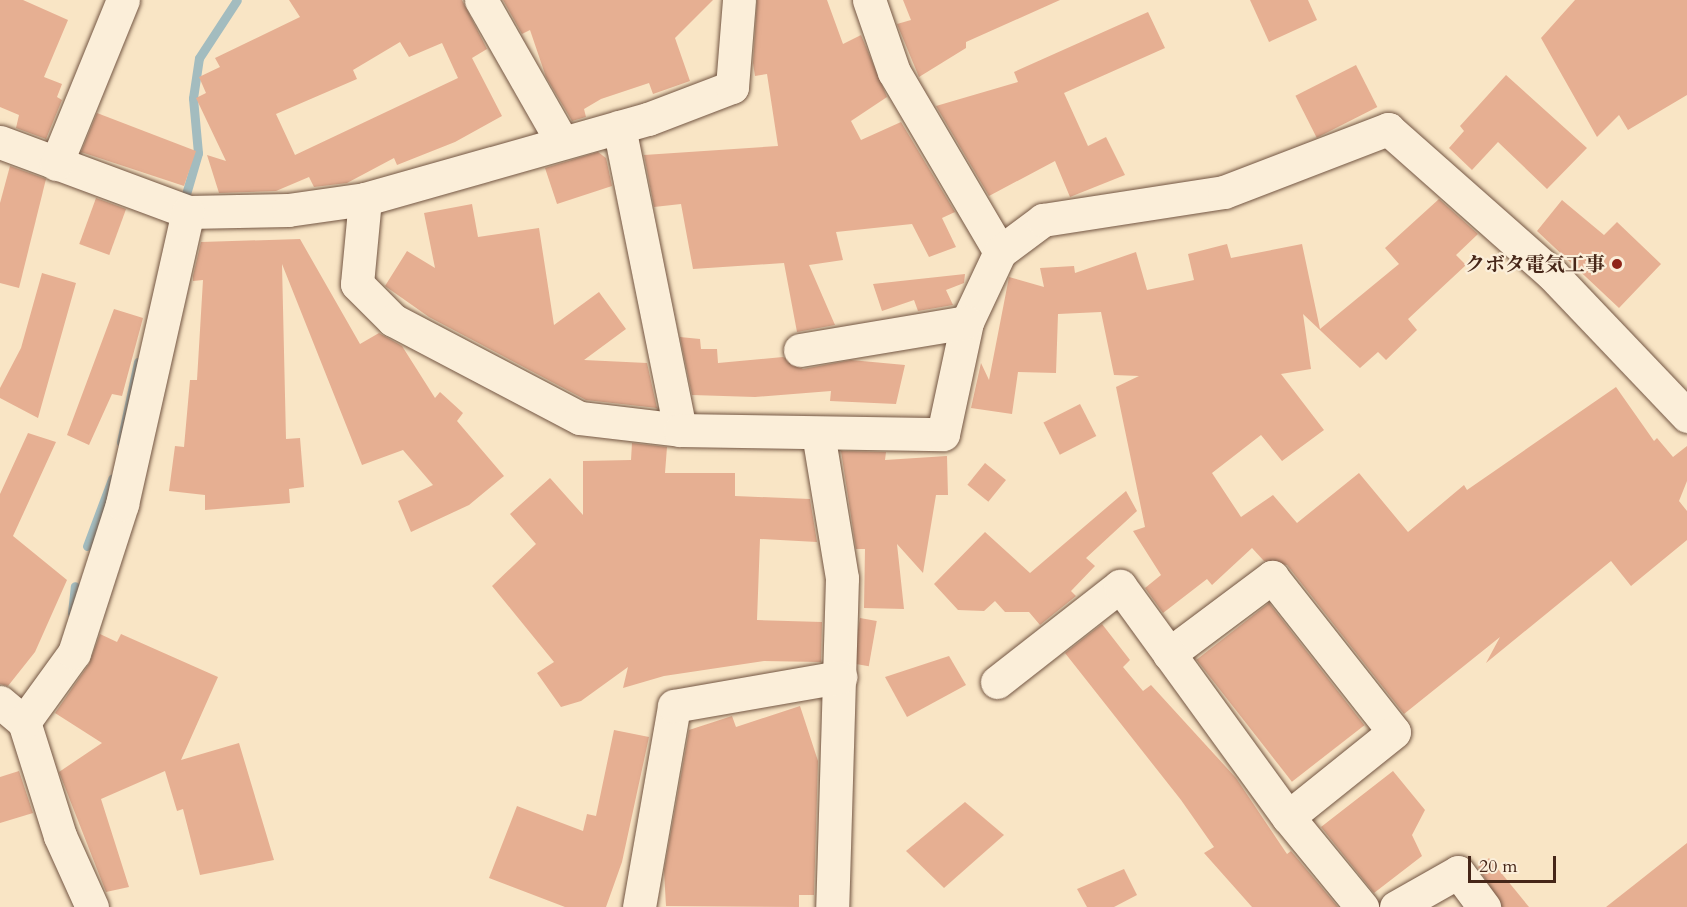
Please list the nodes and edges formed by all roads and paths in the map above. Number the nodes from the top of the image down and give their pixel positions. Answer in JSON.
{"nodes":[{"id":1,"x":123,"y":0,"type":"edge"},
{"id":2,"x":480,"y":0,"type":"edge"},
{"id":3,"x":739,"y":0,"type":"edge"},
{"id":4,"x":869,"y":0,"type":"edge"},
{"id":5,"x":619,"y":127,"type":"junction"},
{"id":6,"x":0,"y":142,"type":"edge"},
{"id":7,"x":562,"y":142,"type":"junction"},
{"id":8,"x":56,"y":164,"type":"junction"},
{"id":9,"x":365,"y":199,"type":"junction"},
{"id":10,"x":188,"y":212,"type":"junction"},
{"id":11,"x":1000,"y":252,"type":"junction"},
{"id":12,"x":967,"y":322,"type":"junction"},
{"id":13,"x":800,"y":350,"type":"dead end"},
{"id":14,"x":1687,"y":416,"type":"edge"},
{"id":15,"x":680,"y":430,"type":"junction"},
{"id":16,"x":818,"y":433,"type":"junction"},
{"id":17,"x":1169,"y":654,"type":"junction"},
{"id":18,"x":841,"y":677,"type":"junction"},
{"id":19,"x":997,"y":682,"type":"dead end"},
{"id":20,"x":12,"y":712,"type":"edge"},
{"id":21,"x":1288,"y":817,"type":"junction"},
{"id":22,"x":92,"y":907,"type":"edge"},
{"id":23,"x":639,"y":907,"type":"edge"},
{"id":24,"x":832,"y":907,"type":"edge"},
{"id":25,"x":1362,"y":907,"type":"edge"},
{"id":26,"x":1396,"y":907,"type":"edge"},
{"id":27,"x":1484,"y":907,"type":"edge"}],
"edges":[{"from":1,"to":8,"type":"street"},
{"from":2,"to":7,"type":"street"},
{"from":3,"to":5,"type":"street"},
{"from":4,"to":11,"type":"street"},
{"from":5,"to":7,"type":"street"},
{"from":5,"to":15,"type":"street"},
{"from":6,"to":8,"type":"street"},
{"from":7,"to":9,"type":"street"},
{"from":8,"to":10,"type":"street"},
{"from":9,"to":10,"type":"street"},
{"from":9,"to":15,"type":"street"},
{"from":10,"to":20,"type":"street"},
{"from":11,"to":12,"type":"street"},
{"from":11,"to":14,"type":"street"},
{"from":12,"to":13,"type":"street"},
{"from":12,"to":16,"type":"street"},
{"from":15,"to":16,"type":"street"},
{"from":16,"to":18,"type":"street"},
{"from":17,"to":19,"type":"street"},
{"from":17,"to":21,"type":"street"},
{"from":17,"to":21,"type":"street"},
{"from":18,"to":23,"type":"street"},
{"from":18,"to":24,"type":"street"},
{"from":20,"to":22,"type":"street"},
{"from":21,"to":25,"type":"street"},
{"from":26,"to":27,"type":"street"}]}
